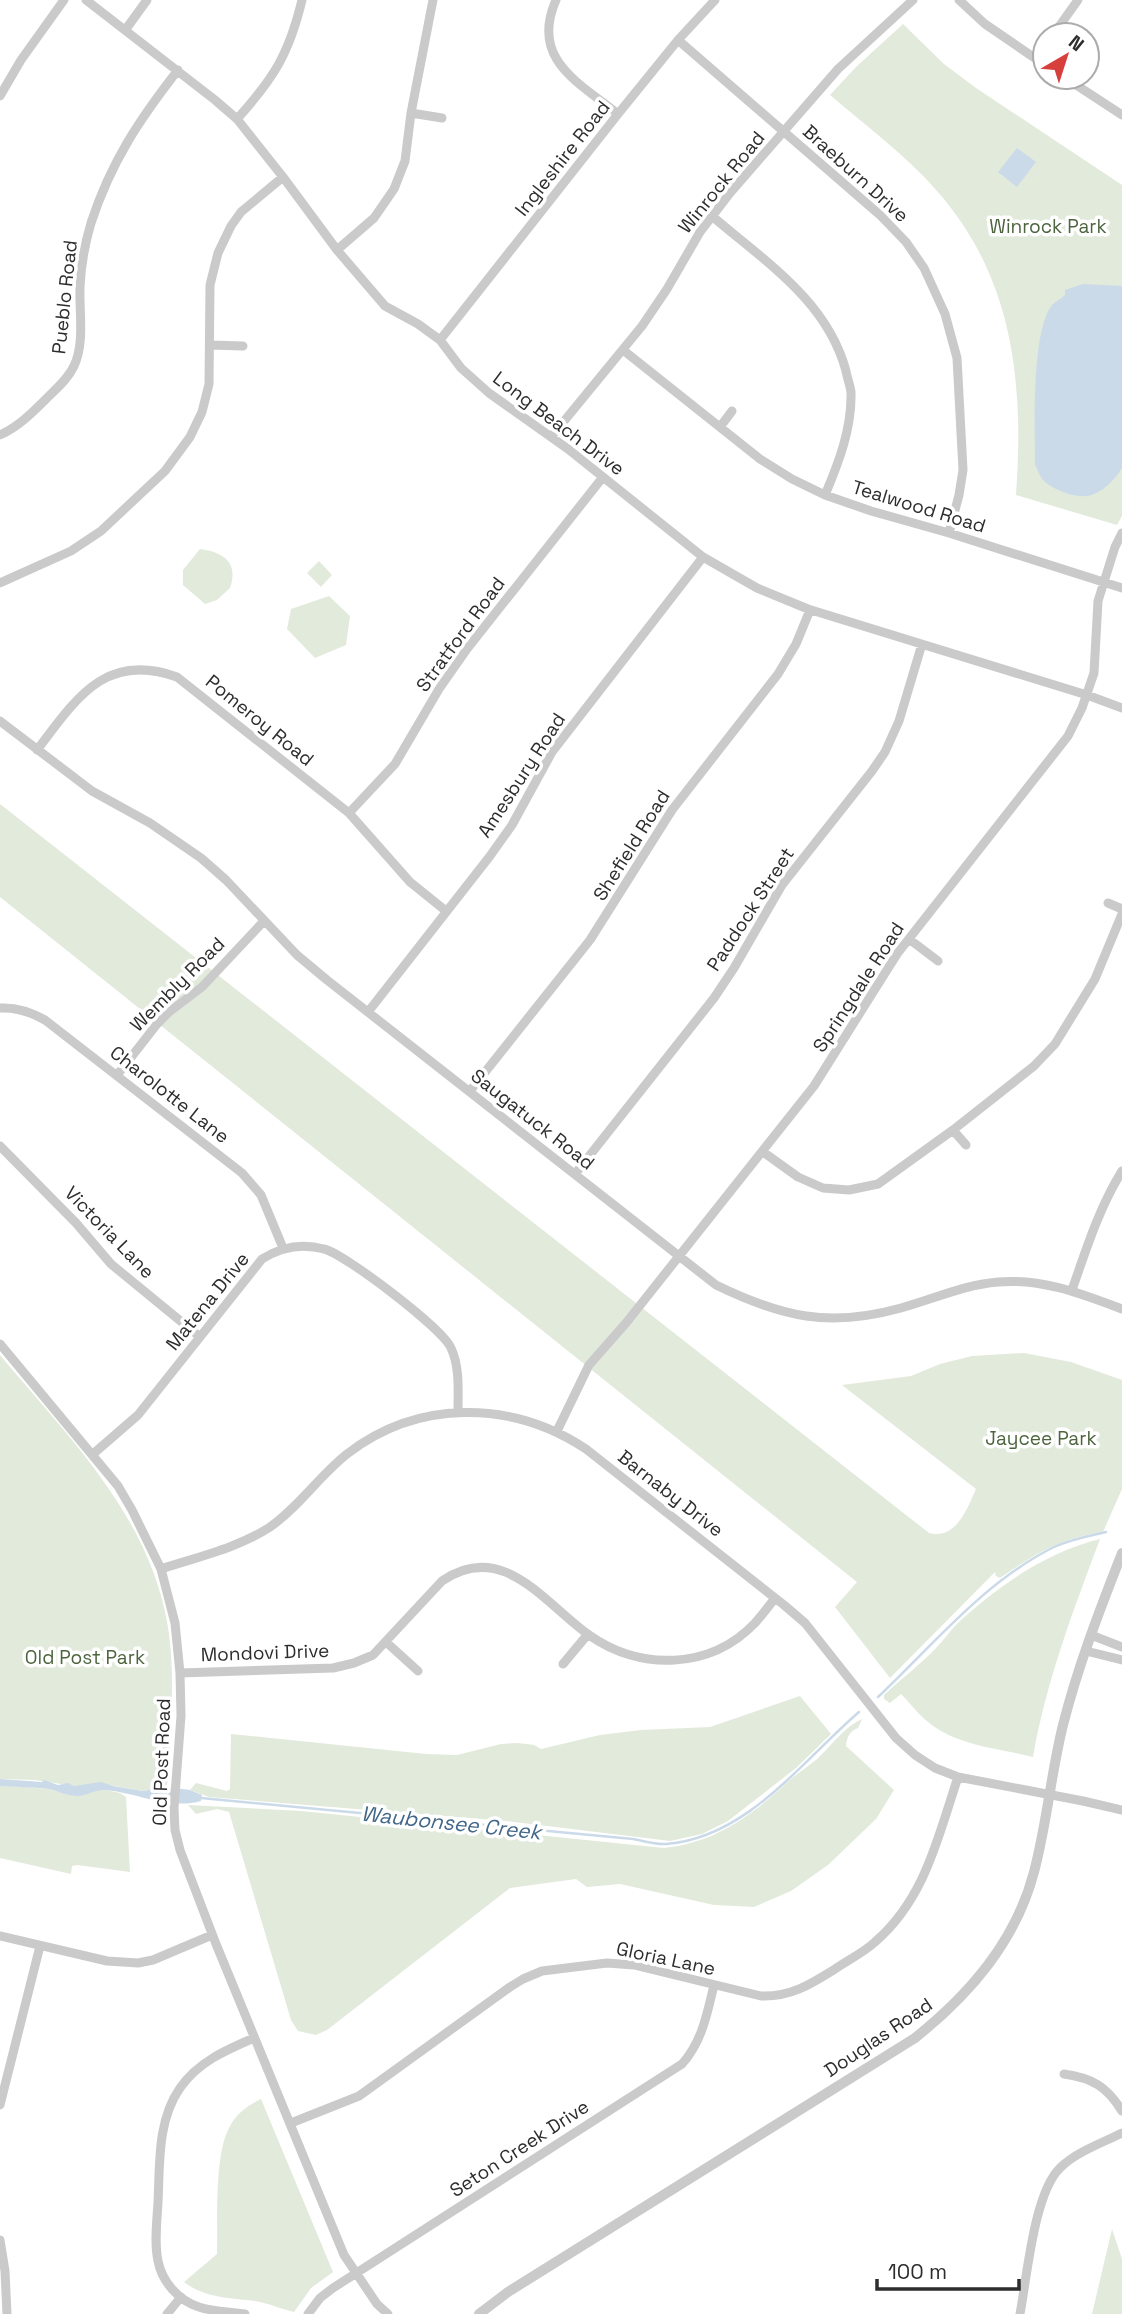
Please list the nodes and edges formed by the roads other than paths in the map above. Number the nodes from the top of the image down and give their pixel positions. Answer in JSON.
{"nodes":[{"id":1,"x":64,"y":0,"type":"edge"},
{"id":2,"x":86,"y":0,"type":"edge"},
{"id":3,"x":147,"y":0,"type":"edge"},
{"id":4,"x":302,"y":0,"type":"edge"},
{"id":5,"x":433,"y":0,"type":"edge"},
{"id":6,"x":556,"y":0,"type":"edge"},
{"id":7,"x":715,"y":0,"type":"edge"},
{"id":8,"x":913,"y":0,"type":"edge"},
{"id":9,"x":959,"y":0,"type":"edge"},
{"id":10,"x":1078,"y":0,"type":"edge"},
{"id":11,"x":1063,"y":21,"type":"edge"},
{"id":12,"x":126,"y":29,"type":"junction"},
{"id":13,"x":678,"y":40,"type":"junction"},
{"id":14,"x":1031,"y":55,"type":"edge"},
{"id":15,"x":178,"y":70,"type":"junction"},
{"id":16,"x":1085,"y":91,"type":"edge"},
{"id":17,"x":0,"y":96,"type":"edge"},
{"id":18,"x":411,"y":113,"type":"junction"},
{"id":19,"x":618,"y":114,"type":"junction"},
{"id":20,"x":1122,"y":115,"type":"edge"},
{"id":21,"x":442,"y":118,"type":"dead end"},
{"id":22,"x":237,"y":119,"type":"junction"},
{"id":23,"x":784,"y":131,"type":"junction"},
{"id":24,"x":283,"y":177,"type":"junction"},
{"id":25,"x":712,"y":216,"type":"junction"},
{"id":26,"x":337,"y":250,"type":"junction"},
{"id":27,"x":440,"y":340,"type":"junction"},
{"id":28,"x":210,"y":345,"type":"junction"},
{"id":29,"x":243,"y":346,"type":"dead end"},
{"id":30,"x":623,"y":350,"type":"junction"},
{"id":31,"x":732,"y":411,"type":"dead end"},
{"id":32,"x":720,"y":427,"type":"junction"},
{"id":33,"x":0,"y":435,"type":"edge"},
{"id":34,"x":551,"y":437,"type":"junction"},
{"id":35,"x":603,"y":477,"type":"junction"},
{"id":36,"x":825,"y":495,"type":"junction"},
{"id":37,"x":949,"y":533,"type":"junction"},
{"id":38,"x":1122,"y":533,"type":"edge"},
{"id":39,"x":703,"y":557,"type":"junction"},
{"id":40,"x":1103,"y":582,"type":"junction"},
{"id":41,"x":0,"y":583,"type":"edge"},
{"id":42,"x":1122,"y":588,"type":"edge"},
{"id":43,"x":810,"y":610,"type":"junction"},
{"id":44,"x":922,"y":645,"type":"junction"},
{"id":45,"x":1087,"y":695,"type":"junction"},
{"id":46,"x":1122,"y":708,"type":"edge"},
{"id":47,"x":0,"y":721,"type":"edge"},
{"id":48,"x":37,"y":750,"type":"junction"},
{"id":49,"x":349,"y":814,"type":"junction"},
{"id":50,"x":1108,"y":903,"type":"dead end"},
{"id":51,"x":446,"y":911,"type":"junction"},
{"id":52,"x":1122,"y":911,"type":"edge"},
{"id":53,"x":264,"y":921,"type":"junction"},
{"id":54,"x":909,"y":939,"type":"junction"},
{"id":55,"x":938,"y":961,"type":"dead end"},
{"id":56,"x":0,"y":1008,"type":"edge"},
{"id":57,"x":368,"y":1012,"type":"junction"},
{"id":58,"x":118,"y":1074,"type":"junction"},
{"id":59,"x":470,"y":1091,"type":"junction"},
{"id":60,"x":953,"y":1130,"type":"junction"},
{"id":61,"x":965,"y":1145,"type":"dead end"},
{"id":62,"x":0,"y":1146,"type":"edge"},
{"id":63,"x":763,"y":1152,"type":"junction"},
{"id":64,"x":1122,"y":1171,"type":"edge"},
{"id":65,"x":575,"y":1174,"type":"junction"},
{"id":66,"x":284,"y":1248,"type":"junction"},
{"id":67,"x":679,"y":1256,"type":"junction"},
{"id":68,"x":1072,"y":1290,"type":"junction"},
{"id":69,"x":1122,"y":1309,"type":"edge"},
{"id":70,"x":200,"y":1336,"type":"junction"},
{"id":71,"x":0,"y":1344,"type":"edge"},
{"id":72,"x":458,"y":1412,"type":"junction"},
{"id":73,"x":557,"y":1431,"type":"junction"},
{"id":74,"x":93,"y":1454,"type":"junction"},
{"id":75,"x":1122,"y":1553,"type":"edge"},
{"id":76,"x":160,"y":1569,"type":"junction"},
{"id":77,"x":775,"y":1598,"type":"junction"},
{"id":78,"x":588,"y":1634,"type":"junction"},
{"id":79,"x":1091,"y":1634,"type":"junction"},
{"id":80,"x":386,"y":1642,"type":"junction"},
{"id":81,"x":1122,"y":1647,"type":"edge"},
{"id":82,"x":1086,"y":1651,"type":"junction"},
{"id":83,"x":1122,"y":1660,"type":"edge"},
{"id":84,"x":564,"y":1664,"type":"dead end"},
{"id":85,"x":418,"y":1671,"type":"dead end"},
{"id":86,"x":180,"y":1673,"type":"junction"},
{"id":87,"x":958,"y":1777,"type":"junction"},
{"id":88,"x":1049,"y":1796,"type":"junction"},
{"id":89,"x":1122,"y":1810,"type":"edge"},
{"id":90,"x":212,"y":1935,"type":"junction"},
{"id":91,"x":0,"y":1936,"type":"edge"},
{"id":92,"x":40,"y":1946,"type":"junction"},
{"id":93,"x":713,"y":1985,"type":"junction"},
{"id":94,"x":254,"y":2038,"type":"junction"},
{"id":95,"x":1064,"y":2074,"type":"dead end"},
{"id":96,"x":2,"y":2089,"type":"edge"},
{"id":97,"x":0,"y":2105,"type":"edge"},
{"id":98,"x":1122,"y":2112,"type":"edge"},
{"id":99,"x":291,"y":2123,"type":"junction"},
{"id":100,"x":1122,"y":2133,"type":"edge"},
{"id":101,"x":0,"y":2240,"type":"edge"},
{"id":102,"x":356,"y":2274,"type":"junction"},
{"id":103,"x":181,"y":2297,"type":"junction"},
{"id":104,"x":6,"y":2314,"type":"edge"},
{"id":105,"x":167,"y":2314,"type":"edge"},
{"id":106,"x":246,"y":2314,"type":"edge"},
{"id":107,"x":308,"y":2314,"type":"edge"},
{"id":108,"x":388,"y":2314,"type":"edge"},
{"id":109,"x":479,"y":2314,"type":"edge"},
{"id":110,"x":1020,"y":2314,"type":"edge"}],
"edges":[{"from":1,"to":17,"type":"street"},
{"from":2,"to":12,"type":"street","name":"Long Beach Drive"},
{"from":3,"to":12,"type":"street"},
{"from":4,"to":22,"type":"street"},
{"from":5,"to":18,"type":"street"},
{"from":6,"to":19,"type":"street"},
{"from":7,"to":13,"type":"street","name":"Ingleshire Road"},
{"from":8,"to":23,"type":"street","name":"Winrock Road"},
{"from":9,"to":14,"type":"street"},
{"from":10,"to":11,"type":"street"},
{"from":12,"to":15,"type":"street","name":"Long Beach Drive"},
{"from":13,"to":19,"type":"street","name":"Ingleshire Road"},
{"from":13,"to":23,"type":"street","name":"Braeburn Drive"},
{"from":15,"to":22,"type":"street","name":"Long Beach Drive"},
{"from":15,"to":33,"type":"street","name":"Pueblo Road"},
{"from":16,"to":20,"type":"street"},
{"from":18,"to":21,"type":"street"},
{"from":18,"to":26,"type":"street"},
{"from":19,"to":27,"type":"street","name":"Ingleshire Road"},
{"from":22,"to":24,"type":"street","name":"Long Beach Drive"},
{"from":23,"to":25,"type":"street","name":"Winrock Road"},
{"from":23,"to":37,"type":"street","name":"Braeburn Drive"},
{"from":24,"to":26,"type":"street","name":"Long Beach Drive"},
{"from":24,"to":28,"type":"street"},
{"from":25,"to":30,"type":"street","name":"Winrock Road"},
{"from":25,"to":36,"type":"street"},
{"from":26,"to":27,"type":"street","name":"Long Beach Drive"},
{"from":27,"to":34,"type":"street","name":"Long Beach Drive"},
{"from":28,"to":29,"type":"street"},
{"from":28,"to":41,"type":"street"},
{"from":30,"to":32,"type":"street","name":"Tealwood Road"},
{"from":30,"to":34,"type":"street","name":"Winrock Road"},
{"from":31,"to":32,"type":"street"},
{"from":32,"to":36,"type":"street","name":"Tealwood Road"},
{"from":34,"to":35,"type":"street","name":"Long Beach Drive"},
{"from":35,"to":39,"type":"street","name":"Long Beach Drive"},
{"from":35,"to":49,"type":"street","name":"Stratford Road"},
{"from":36,"to":37,"type":"street","name":"Tealwood Road"},
{"from":37,"to":40,"type":"street","name":"Tealwood Road"},
{"from":38,"to":40,"type":"street","name":"Springdale Road"},
{"from":39,"to":43,"type":"street","name":"Long Beach Drive"},
{"from":39,"to":51,"type":"street","name":"Amesbury Road"},
{"from":40,"to":42,"type":"street","name":"Tealwood Road"},
{"from":40,"to":45,"type":"street","name":"Springdale Road"},
{"from":43,"to":44,"type":"street","name":"Long Beach Drive"},
{"from":43,"to":59,"type":"street","name":"Shefield Road"},
{"from":44,"to":45,"type":"street","name":"Long Beach Drive"},
{"from":44,"to":65,"type":"street","name":"Paddock Street"},
{"from":45,"to":46,"type":"street","name":"Long Beach Drive"},
{"from":45,"to":54,"type":"street","name":"Springdale Road"},
{"from":47,"to":48,"type":"street","name":"Saugatuck Road"},
{"from":48,"to":49,"type":"street","name":"Pomeroy Road"},
{"from":48,"to":53,"type":"street","name":"Saugatuck Road"},
{"from":49,"to":51,"type":"street","name":"Pomeroy Road"},
{"from":50,"to":52,"type":"street"},
{"from":51,"to":57,"type":"street","name":"Amesbury Road"},
{"from":52,"to":60,"type":"street"},
{"from":53,"to":57,"type":"street","name":"Saugatuck Road"},
{"from":53,"to":58,"type":"street","name":"Wembly Road"},
{"from":54,"to":55,"type":"street"},
{"from":54,"to":63,"type":"street","name":"Springdale Road"},
{"from":56,"to":58,"type":"street","name":"Charolotte Lane"},
{"from":57,"to":59,"type":"street","name":"Saugatuck Road"},
{"from":58,"to":66,"type":"street","name":"Charolotte Lane"},
{"from":59,"to":65,"type":"street","name":"Saugatuck Road"},
{"from":60,"to":61,"type":"street"},
{"from":60,"to":63,"type":"street"},
{"from":62,"to":70,"type":"street","name":"Victoria Lane"},
{"from":63,"to":67,"type":"street","name":"Springdale Road"},
{"from":64,"to":68,"type":"street"},
{"from":65,"to":67,"type":"street","name":"Saugatuck Road"},
{"from":66,"to":70,"type":"street","name":"Matena Drive"},
{"from":66,"to":72,"type":"street"},
{"from":67,"to":68,"type":"street","name":"Saugatuck Road"},
{"from":67,"to":73,"type":"street","name":"Springdale Road"},
{"from":68,"to":69,"type":"street","name":"Saugatuck Road"},
{"from":70,"to":74,"type":"street","name":"Matena Drive"},
{"from":71,"to":74,"type":"street","name":"Old Post Road"},
{"from":72,"to":73,"type":"street","name":"Barnaby Drive"},
{"from":72,"to":76,"type":"street","name":"Barnaby Drive"},
{"from":73,"to":77,"type":"street","name":"Barnaby Drive"},
{"from":74,"to":76,"type":"street","name":"Old Post Road"},
{"from":75,"to":79,"type":"street","name":"Douglas Road"},
{"from":76,"to":86,"type":"street","name":"Old Post Road"},
{"from":77,"to":78,"type":"street","name":"Mondovi Drive"},
{"from":77,"to":87,"type":"street","name":"Barnaby Drive"},
{"from":78,"to":80,"type":"street","name":"Mondovi Drive"},
{"from":78,"to":84,"type":"street"},
{"from":79,"to":81,"type":"street"},
{"from":79,"to":82,"type":"street","name":"Douglas Road"},
{"from":80,"to":85,"type":"street"},
{"from":80,"to":86,"type":"street","name":"Mondovi Drive"},
{"from":82,"to":83,"type":"street"},
{"from":82,"to":88,"type":"street","name":"Douglas Road"},
{"from":86,"to":90,"type":"street","name":"Old Post Road"},
{"from":87,"to":88,"type":"street","name":"Barnaby Drive"},
{"from":87,"to":93,"type":"street","name":"Gloria Lane"},
{"from":88,"to":89,"type":"street","name":"Barnaby Drive"},
{"from":88,"to":109,"type":"street","name":"Douglas Road"},
{"from":90,"to":92,"type":"street"},
{"from":90,"to":94,"type":"street","name":"Old Post Road"},
{"from":91,"to":92,"type":"street"},
{"from":92,"to":96,"type":"street"},
{"from":93,"to":99,"type":"street","name":"Gloria Lane"},
{"from":93,"to":102,"type":"street","name":"Seton Creek Drive"},
{"from":94,"to":99,"type":"street","name":"Old Post Road"},
{"from":94,"to":103,"type":"street"},
{"from":95,"to":98,"type":"street"},
{"from":96,"to":97,"type":"street"},
{"from":99,"to":102,"type":"street","name":"Old Post Road"},
{"from":100,"to":110,"type":"street"},
{"from":101,"to":104,"type":"street"},
{"from":102,"to":107,"type":"street","name":"Seton Creek Drive"},
{"from":102,"to":108,"type":"street","name":"Old Post Road"},
{"from":103,"to":105,"type":"street"},
{"from":103,"to":106,"type":"street"}]}
